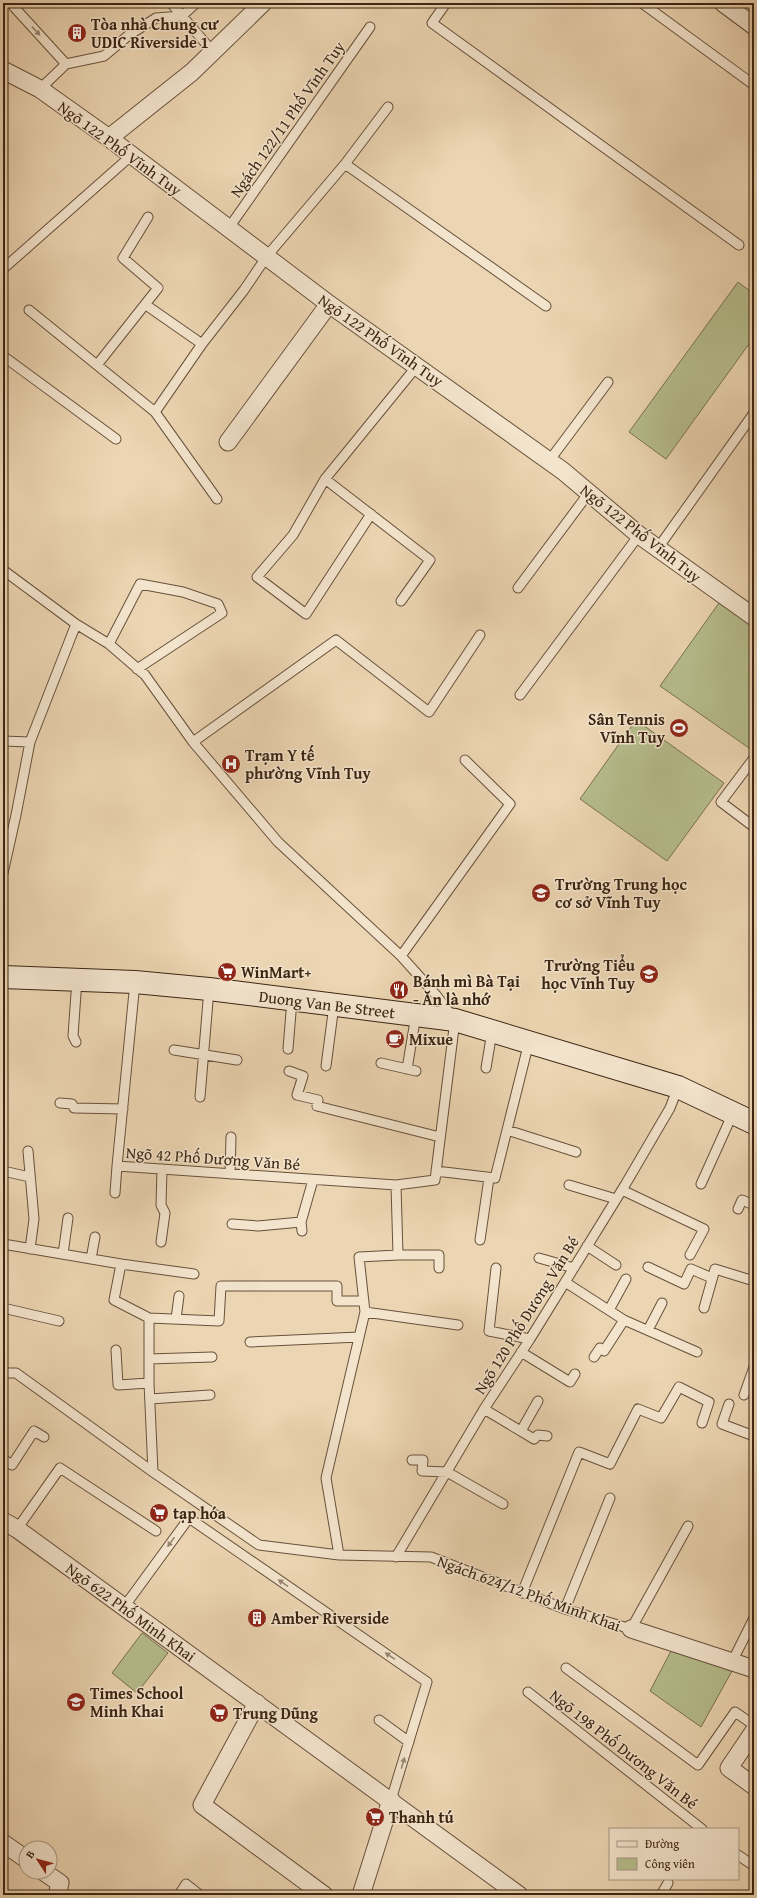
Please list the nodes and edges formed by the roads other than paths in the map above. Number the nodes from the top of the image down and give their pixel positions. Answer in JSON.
{"nodes":[{"id":1,"x":19,"y":3,"type":"edge"},
{"id":2,"x":171,"y":3,"type":"edge"},
{"id":3,"x":196,"y":3,"type":"edge"},
{"id":4,"x":263,"y":3,"type":"edge"},
{"id":5,"x":446,"y":3,"type":"edge"},
{"id":6,"x":642,"y":3,"type":"edge"},
{"id":7,"x":723,"y":3,"type":"edge"},
{"id":8,"x":182,"y":16,"type":"junction"},
{"id":9,"x":754,"y":26,"type":"edge"},
{"id":10,"x":370,"y":27,"type":"dead end"},
{"id":11,"x":213,"y":52,"type":"junction"},
{"id":12,"x":66,"y":64,"type":"junction"},
{"id":13,"x":3,"y":70,"type":"edge"},
{"id":14,"x":754,"y":85,"type":"edge"},
{"id":15,"x":40,"y":89,"type":"junction"},
{"id":16,"x":388,"y":107,"type":"dead end"},
{"id":17,"x":109,"y":138,"type":"junction"},
{"id":18,"x":132,"y":155,"type":"junction"},
{"id":19,"x":345,"y":164,"type":"junction"},
{"id":20,"x":148,"y":217,"type":"dead end"},
{"id":21,"x":228,"y":229,"type":"junction"},
{"id":22,"x":739,"y":245,"type":"dead end"},
{"id":23,"x":267,"y":256,"type":"junction"},
{"id":24,"x":3,"y":269,"type":"edge"},
{"id":25,"x":329,"y":304,"type":"junction"},
{"id":26,"x":146,"y":305,"type":"junction"},
{"id":27,"x":546,"y":306,"type":"dead end"},
{"id":28,"x":29,"y":310,"type":"dead end"},
{"id":29,"x":202,"y":344,"type":"junction"},
{"id":30,"x":3,"y":356,"type":"edge"},
{"id":31,"x":98,"y":365,"type":"junction"},
{"id":32,"x":417,"y":366,"type":"junction"},
{"id":33,"x":608,"y":382,"type":"dead end"},
{"id":34,"x":154,"y":412,"type":"junction"},
{"id":35,"x":754,"y":413,"type":"edge"},
{"id":36,"x":116,"y":439,"type":"dead end"},
{"id":37,"x":228,"y":442,"type":"dead end"},
{"id":38,"x":549,"y":461,"type":"junction"},
{"id":39,"x":325,"y":479,"type":"junction"},
{"id":40,"x":588,"y":494,"type":"junction"},
{"id":41,"x":217,"y":499,"type":"dead end"},
{"id":42,"x":371,"y":514,"type":"junction"},
{"id":43,"x":639,"y":535,"type":"junction"},
{"id":44,"x":658,"y":548,"type":"junction"},
{"id":45,"x":3,"y":570,"type":"edge"},
{"id":46,"x":518,"y":588,"type":"dead end"},
{"id":47,"x":401,"y":601,"type":"dead end"},
{"id":48,"x":754,"y":618,"type":"edge"},
{"id":49,"x":76,"y":624,"type":"junction"},
{"id":50,"x":480,"y":635,"type":"dead end"},
{"id":51,"x":108,"y":644,"type":"junction"},
{"id":52,"x":137,"y":669,"type":"junction"},
{"id":53,"x":520,"y":695,"type":"dead end"},
{"id":54,"x":3,"y":741,"type":"edge"},
{"id":55,"x":30,"y":742,"type":"junction"},
{"id":56,"x":193,"y":742,"type":"junction"},
{"id":57,"x":754,"y":758,"type":"edge"},
{"id":58,"x":465,"y":760,"type":"dead end"},
{"id":59,"x":754,"y":827,"type":"edge"},
{"id":60,"x":3,"y":873,"type":"edge"},
{"id":61,"x":401,"y":956,"type":"junction"},
{"id":62,"x":3,"y":977,"type":"edge"},
{"id":63,"x":77,"y":979,"type":"junction"},
{"id":64,"x":135,"y":982,"type":"junction"},
{"id":65,"x":209,"y":989,"type":"junction"},
{"id":66,"x":292,"y":1000,"type":"junction"},
{"id":67,"x":334,"y":1005,"type":"junction"},
{"id":68,"x":416,"y":1015,"type":"junction"},
{"id":69,"x":455,"y":1020,"type":"junction"},
{"id":70,"x":492,"y":1031,"type":"junction"},
{"id":71,"x":76,"y":1042,"type":"dead end"},
{"id":72,"x":529,"y":1042,"type":"junction"},
{"id":73,"x":288,"y":1049,"type":"dead end"},
{"id":74,"x":174,"y":1050,"type":"dead end"},
{"id":75,"x":203,"y":1054,"type":"junction"},
{"id":76,"x":237,"y":1060,"type":"dead end"},
{"id":77,"x":381,"y":1063,"type":"dead end"},
{"id":78,"x":326,"y":1066,"type":"dead end"},
{"id":79,"x":486,"y":1068,"type":"dead end"},
{"id":80,"x":289,"y":1071,"type":"dead end"},
{"id":81,"x":678,"y":1087,"type":"junction"},
{"id":82,"x":200,"y":1097,"type":"dead end"},
{"id":83,"x":60,"y":1103,"type":"dead end"},
{"id":84,"x":123,"y":1109,"type":"junction"},
{"id":85,"x":733,"y":1113,"type":"junction"},
{"id":86,"x":754,"y":1123,"type":"edge"},
{"id":87,"x":507,"y":1130,"type":"junction"},
{"id":88,"x":231,"y":1137,"type":"dead end"},
{"id":89,"x":440,"y":1137,"type":"junction"},
{"id":90,"x":28,"y":1151,"type":"dead end"},
{"id":91,"x":576,"y":1152,"type":"dead end"},
{"id":92,"x":117,"y":1166,"type":"junction"},
{"id":93,"x":162,"y":1169,"type":"junction"},
{"id":94,"x":3,"y":1171,"type":"edge"},
{"id":95,"x":436,"y":1171,"type":"junction"},
{"id":96,"x":230,"y":1174,"type":"junction"},
{"id":97,"x":30,"y":1177,"type":"junction"},
{"id":98,"x":489,"y":1178,"type":"junction"},
{"id":99,"x":313,"y":1180,"type":"junction"},
{"id":100,"x":569,"y":1184,"type":"dead end"},
{"id":101,"x":701,"y":1184,"type":"dead end"},
{"id":102,"x":396,"y":1185,"type":"junction"},
{"id":103,"x":622,"y":1190,"type":"junction"},
{"id":104,"x":114,"y":1193,"type":"dead end"},
{"id":105,"x":616,"y":1199,"type":"junction"},
{"id":106,"x":754,"y":1205,"type":"edge"},
{"id":107,"x":738,"y":1209,"type":"dead end"},
{"id":108,"x":68,"y":1218,"type":"dead end"},
{"id":109,"x":232,"y":1224,"type":"dead end"},
{"id":110,"x":95,"y":1237,"type":"dead end"},
{"id":111,"x":480,"y":1240,"type":"dead end"},
{"id":112,"x":161,"y":1242,"type":"dead end"},
{"id":113,"x":3,"y":1244,"type":"edge"},
{"id":114,"x":587,"y":1246,"type":"junction"},
{"id":115,"x":30,"y":1249,"type":"junction"},
{"id":116,"x":63,"y":1254,"type":"junction"},
{"id":117,"x":398,"y":1255,"type":"junction"},
{"id":118,"x":690,"y":1255,"type":"dead end"},
{"id":119,"x":539,"y":1258,"type":"dead end"},
{"id":120,"x":91,"y":1259,"type":"junction"},
{"id":121,"x":121,"y":1264,"type":"junction"},
{"id":122,"x":616,"y":1265,"type":"dead end"},
{"id":123,"x":648,"y":1267,"type":"dead end"},
{"id":124,"x":439,"y":1268,"type":"dead end"},
{"id":125,"x":496,"y":1268,"type":"dead end"},
{"id":126,"x":574,"y":1268,"type":"junction"},
{"id":127,"x":194,"y":1274,"type":"dead end"},
{"id":128,"x":712,"y":1278,"type":"junction"},
{"id":129,"x":626,"y":1279,"type":"dead end"},
{"id":130,"x":754,"y":1281,"type":"edge"},
{"id":131,"x":565,"y":1282,"type":"junction"},
{"id":132,"x":179,"y":1296,"type":"dead end"},
{"id":133,"x":364,"y":1301,"type":"junction"},
{"id":134,"x":662,"y":1303,"type":"dead end"},
{"id":135,"x":3,"y":1308,"type":"edge"},
{"id":136,"x":704,"y":1308,"type":"dead end"},
{"id":137,"x":608,"y":1310,"type":"junction"},
{"id":138,"x":365,"y":1312,"type":"junction"},
{"id":139,"x":149,"y":1318,"type":"junction"},
{"id":140,"x":176,"y":1319,"type":"junction"},
{"id":141,"x":624,"y":1320,"type":"junction"},
{"id":142,"x":59,"y":1321,"type":"dead end"},
{"id":143,"x":458,"y":1325,"type":"dead end"},
{"id":144,"x":648,"y":1330,"type":"junction"},
{"id":145,"x":359,"y":1337,"type":"junction"},
{"id":146,"x":530,"y":1339,"type":"junction"},
{"id":147,"x":250,"y":1342,"type":"dead end"},
{"id":148,"x":116,"y":1350,"type":"dead end"},
{"id":149,"x":521,"y":1352,"type":"junction"},
{"id":150,"x":697,"y":1352,"type":"dead end"},
{"id":151,"x":212,"y":1357,"type":"dead end"},
{"id":152,"x":594,"y":1357,"type":"dead end"},
{"id":153,"x":149,"y":1359,"type":"junction"},
{"id":154,"x":754,"y":1367,"type":"edge"},
{"id":155,"x":3,"y":1373,"type":"edge"},
{"id":156,"x":575,"y":1374,"type":"dead end"},
{"id":157,"x":149,"y":1383,"type":"junction"},
{"id":158,"x":210,"y":1395,"type":"dead end"},
{"id":159,"x":744,"y":1395,"type":"dead end"},
{"id":160,"x":150,"y":1399,"type":"junction"},
{"id":161,"x":538,"y":1401,"type":"dead end"},
{"id":162,"x":729,"y":1404,"type":"dead end"},
{"id":163,"x":484,"y":1409,"type":"junction"},
{"id":164,"x":702,"y":1423,"type":"dead end"},
{"id":165,"x":521,"y":1431,"type":"junction"},
{"id":166,"x":546,"y":1436,"type":"dead end"},
{"id":167,"x":754,"y":1436,"type":"edge"},
{"id":168,"x":44,"y":1437,"type":"dead end"},
{"id":169,"x":3,"y":1459,"type":"edge"},
{"id":170,"x":412,"y":1460,"type":"dead end"},
{"id":171,"x":153,"y":1472,"type":"junction"},
{"id":172,"x":447,"y":1472,"type":"junction"},
{"id":173,"x":610,"y":1498,"type":"dead end"},
{"id":174,"x":503,"y":1504,"type":"dead end"},
{"id":175,"x":10,"y":1525,"type":"edge"},
{"id":176,"x":688,"y":1526,"type":"dead end"},
{"id":177,"x":156,"y":1531,"type":"dead end"},
{"id":178,"x":338,"y":1555,"type":"junction"},
{"id":179,"x":396,"y":1557,"type":"junction"},
{"id":180,"x":522,"y":1593,"type":"junction"},
{"id":181,"x":124,"y":1607,"type":"junction"},
{"id":182,"x":565,"y":1609,"type":"junction"},
{"id":183,"x":754,"y":1618,"type":"edge"},
{"id":184,"x":631,"y":1629,"type":"junction"},
{"id":185,"x":732,"y":1662,"type":"junction"},
{"id":186,"x":566,"y":1668,"type":"dead end"},
{"id":187,"x":754,"y":1669,"type":"edge"},
{"id":188,"x":528,"y":1692,"type":"dead end"},
{"id":189,"x":257,"y":1703,"type":"junction"},
{"id":190,"x":379,"y":1720,"type":"dead end"},
{"id":191,"x":754,"y":1725,"type":"edge"},
{"id":192,"x":754,"y":1731,"type":"edge"},
{"id":193,"x":409,"y":1742,"type":"junction"},
{"id":194,"x":754,"y":1786,"type":"edge"},
{"id":195,"x":391,"y":1800,"type":"junction"},
{"id":196,"x":701,"y":1828,"type":"edge"},
{"id":197,"x":3,"y":1843,"type":"edge"},
{"id":198,"x":18,"y":1853,"type":"edge"},
{"id":199,"x":739,"y":1856,"type":"edge"},
{"id":200,"x":754,"y":1866,"type":"edge"},
{"id":201,"x":56,"y":1880,"type":"edge"},
{"id":202,"x":668,"y":1883,"type":"dead end"},
{"id":203,"x":57,"y":1895,"type":"edge"},
{"id":204,"x":179,"y":1895,"type":"edge"},
{"id":205,"x":200,"y":1895,"type":"edge"},
{"id":206,"x":324,"y":1895,"type":"edge"},
{"id":207,"x":361,"y":1895,"type":"edge"},
{"id":208,"x":519,"y":1895,"type":"edge"},
{"id":209,"x":660,"y":1895,"type":"edge"}],
"edges":[{"from":1,"to":12,"type":"lane","one_way":true},
{"from":2,"to":8,"type":"lane"},
{"from":3,"to":8,"type":"lane"},
{"from":4,"to":11,"type":"street"},
{"from":5,"to":22,"type":"lane"},
{"from":6,"to":14,"type":"lane"},
{"from":7,"to":9,"type":"street"},
{"from":8,"to":11,"type":"lane"},
{"from":8,"to":12,"type":"lane"},
{"from":10,"to":21,"type":"lane","name":"Ngách 122/11 Phố Vĩnh Tuy"},
{"from":11,"to":17,"type":"street"},
{"from":12,"to":15,"type":"lane"},
{"from":13,"to":15,"type":"street","name":"Ngõ 122 Phố Vĩnh Tuy"},
{"from":15,"to":17,"type":"street","name":"Ngõ 122 Phố Vĩnh Tuy"},
{"from":16,"to":19,"type":"lane"},
{"from":17,"to":18,"type":"street","name":"Ngõ 122 Phố Vĩnh Tuy"},
{"from":18,"to":21,"type":"street","name":"Ngõ 122 Phố Vĩnh Tuy"},
{"from":18,"to":24,"type":"lane"},
{"from":19,"to":23,"type":"lane"},
{"from":19,"to":27,"type":"lane"},
{"from":20,"to":26,"type":"lane"},
{"from":21,"to":23,"type":"street","name":"Ngõ 122 Phố Vĩnh Tuy"},
{"from":23,"to":25,"type":"street","name":"Ngõ 122 Phố Vĩnh Tuy"},
{"from":23,"to":29,"type":"lane"},
{"from":25,"to":32,"type":"street","name":"Ngõ 122 Phố Vĩnh Tuy"},
{"from":25,"to":37,"type":"street"},
{"from":26,"to":29,"type":"lane"},
{"from":26,"to":31,"type":"lane"},
{"from":28,"to":31,"type":"lane"},
{"from":29,"to":34,"type":"lane"},
{"from":30,"to":36,"type":"lane"},
{"from":31,"to":34,"type":"lane"},
{"from":32,"to":38,"type":"street","name":"Ngõ 122 Phố Vĩnh Tuy"},
{"from":32,"to":39,"type":"lane"},
{"from":33,"to":38,"type":"lane"},
{"from":34,"to":41,"type":"lane"},
{"from":35,"to":44,"type":"lane"},
{"from":38,"to":40,"type":"street","name":"Ngõ 122 Phố Vĩnh Tuy"},
{"from":39,"to":42,"type":"lane"},
{"from":39,"to":42,"type":"lane"},
{"from":40,"to":43,"type":"street","name":"Ngõ 122 Phố Vĩnh Tuy"},
{"from":40,"to":46,"type":"lane"},
{"from":42,"to":47,"type":"lane"},
{"from":43,"to":44,"type":"street","name":"Ngõ 122 Phố Vĩnh Tuy"},
{"from":43,"to":53,"type":"lane"},
{"from":44,"to":48,"type":"street","name":"Ngõ 122 Phố Vĩnh Tuy"},
{"from":45,"to":49,"type":"lane"},
{"from":49,"to":51,"type":"lane"},
{"from":49,"to":55,"type":"lane"},
{"from":50,"to":56,"type":"lane"},
{"from":51,"to":52,"type":"lane"},
{"from":51,"to":52,"type":"lane"},
{"from":52,"to":56,"type":"lane"},
{"from":54,"to":55,"type":"lane"},
{"from":55,"to":60,"type":"lane"},
{"from":56,"to":61,"type":"lane"},
{"from":57,"to":59,"type":"lane"},
{"from":58,"to":61,"type":"lane"},
{"from":61,"to":69,"type":"lane"},
{"from":62,"to":63,"type":"street","name":"Duong Van Be Street"},
{"from":63,"to":64,"type":"street","name":"Duong Van Be Street"},
{"from":63,"to":71,"type":"lane"},
{"from":64,"to":65,"type":"street","name":"Duong Van Be Street"},
{"from":64,"to":84,"type":"lane","name":"Ngõ 42 Phố Dương Văn Bé"},
{"from":65,"to":66,"type":"street","name":"Duong Van Be Street"},
{"from":65,"to":75,"type":"lane"},
{"from":66,"to":67,"type":"street","name":"Duong Van Be Street"},
{"from":66,"to":73,"type":"lane"},
{"from":67,"to":68,"type":"street","name":"Duong Van Be Street"},
{"from":67,"to":78,"type":"lane"},
{"from":68,"to":69,"type":"street","name":"Duong Van Be Street"},
{"from":68,"to":77,"type":"lane"},
{"from":69,"to":70,"type":"street","name":"Duong Van Be Street"},
{"from":69,"to":89,"type":"lane"},
{"from":70,"to":72,"type":"street","name":"Duong Van Be Street"},
{"from":70,"to":79,"type":"lane"},
{"from":72,"to":81,"type":"street","name":"Duong Van Be Street"},
{"from":72,"to":87,"type":"lane"},
{"from":74,"to":75,"type":"lane"},
{"from":75,"to":76,"type":"lane"},
{"from":75,"to":82,"type":"lane"},
{"from":80,"to":89,"type":"lane"},
{"from":81,"to":85,"type":"street","name":"Duong Van Be Street"},
{"from":81,"to":103,"type":"lane","name":"Ngõ 120 Phố Dương Văn Bé"},
{"from":83,"to":84,"type":"lane"},
{"from":84,"to":92,"type":"lane","name":"Ngõ 42 Phố Dương Văn Bé"},
{"from":85,"to":86,"type":"street","name":"Duong Van Be Street"},
{"from":85,"to":101,"type":"lane"},
{"from":87,"to":91,"type":"lane"},
{"from":87,"to":98,"type":"lane"},
{"from":88,"to":96,"type":"lane"},
{"from":89,"to":95,"type":"lane"},
{"from":90,"to":97,"type":"lane"},
{"from":92,"to":93,"type":"lane","name":"Ngõ 42 Phố Dương Văn Bé"},
{"from":92,"to":104,"type":"lane"},
{"from":93,"to":96,"type":"lane","name":"Ngõ 42 Phố Dương Văn Bé"},
{"from":93,"to":112,"type":"lane"},
{"from":94,"to":97,"type":"lane"},
{"from":95,"to":98,"type":"lane"},
{"from":95,"to":102,"type":"lane","name":"Ngõ 42 Phố Dương Văn Bé"},
{"from":96,"to":99,"type":"lane","name":"Ngõ 42 Phố Dương Văn Bé"},
{"from":97,"to":115,"type":"lane"},
{"from":98,"to":111,"type":"lane"},
{"from":99,"to":102,"type":"lane","name":"Ngõ 42 Phố Dương Văn Bé"},
{"from":99,"to":109,"type":"lane"},
{"from":100,"to":105,"type":"lane"},
{"from":102,"to":117,"type":"lane"},
{"from":103,"to":105,"type":"lane","name":"Ngõ 120 Phố Dương Văn Bé"},
{"from":103,"to":118,"type":"lane"},
{"from":105,"to":114,"type":"lane","name":"Ngõ 120 Phố Dương Văn Bé"},
{"from":106,"to":107,"type":"lane"},
{"from":108,"to":116,"type":"lane"},
{"from":110,"to":120,"type":"lane"},
{"from":113,"to":115,"type":"lane"},
{"from":114,"to":122,"type":"lane"},
{"from":114,"to":126,"type":"lane","name":"Ngõ 120 Phố Dương Văn Bé"},
{"from":115,"to":116,"type":"lane"},
{"from":116,"to":120,"type":"lane"},
{"from":117,"to":124,"type":"lane"},
{"from":117,"to":133,"type":"lane"},
{"from":119,"to":126,"type":"lane"},
{"from":120,"to":121,"type":"lane"},
{"from":121,"to":127,"type":"lane"},
{"from":121,"to":139,"type":"lane"},
{"from":123,"to":128,"type":"lane"},
{"from":125,"to":146,"type":"lane"},
{"from":126,"to":131,"type":"lane","name":"Ngõ 120 Phố Dương Văn Bé"},
{"from":128,"to":130,"type":"lane"},
{"from":128,"to":136,"type":"lane"},
{"from":129,"to":137,"type":"lane"},
{"from":131,"to":137,"type":"lane"},
{"from":131,"to":146,"type":"lane","name":"Ngõ 120 Phố Dương Văn Bé"},
{"from":132,"to":140,"type":"lane"},
{"from":133,"to":138,"type":"lane"},
{"from":133,"to":140,"type":"lane"},
{"from":134,"to":144,"type":"lane"},
{"from":135,"to":142,"type":"lane"},
{"from":137,"to":141,"type":"lane"},
{"from":138,"to":143,"type":"lane"},
{"from":138,"to":145,"type":"lane"},
{"from":139,"to":140,"type":"lane"},
{"from":139,"to":153,"type":"lane"},
{"from":141,"to":144,"type":"lane"},
{"from":141,"to":152,"type":"lane"},
{"from":144,"to":150,"type":"lane"},
{"from":145,"to":147,"type":"lane"},
{"from":145,"to":178,"type":"lane"},
{"from":146,"to":149,"type":"lane","name":"Ngõ 120 Phố Dương Văn Bé"},
{"from":148,"to":157,"type":"lane"},
{"from":149,"to":156,"type":"lane"},
{"from":149,"to":163,"type":"lane","name":"Ngõ 120 Phố Dương Văn Bé"},
{"from":151,"to":153,"type":"lane"},
{"from":153,"to":157,"type":"lane"},
{"from":154,"to":159,"type":"lane"},
{"from":155,"to":171,"type":"lane","name":"Ngách 624/12 Phố Minh Khai"},
{"from":157,"to":160,"type":"lane"},
{"from":158,"to":160,"type":"lane"},
{"from":160,"to":171,"type":"lane"},
{"from":161,"to":165,"type":"lane"},
{"from":162,"to":167,"type":"lane"},
{"from":163,"to":165,"type":"lane"},
{"from":163,"to":172,"type":"lane","name":"Ngõ 120 Phố Dương Văn Bé"},
{"from":164,"to":180,"type":"lane"},
{"from":165,"to":166,"type":"lane"},
{"from":168,"to":169,"type":"lane"},
{"from":170,"to":172,"type":"lane"},
{"from":171,"to":178,"type":"lane","name":"Ngách 624/12 Phố Minh Khai"},
{"from":172,"to":174,"type":"lane"},
{"from":172,"to":179,"type":"lane","name":"Ngõ 120 Phố Dương Văn Bé"},
{"from":173,"to":182,"type":"lane"},
{"from":175,"to":177,"type":"lane"},
{"from":175,"to":181,"type":"street","name":"Ngõ 622 Phố Minh Khai"},
{"from":176,"to":184,"type":"lane"},
{"from":178,"to":179,"type":"lane","name":"Ngách 624/12 Phố Minh Khai"},
{"from":179,"to":180,"type":"lane","name":"Ngách 624/12 Phố Minh Khai"},
{"from":180,"to":182,"type":"lane","name":"Ngách 624/12 Phố Minh Khai"},
{"from":181,"to":189,"type":"street","name":"Ngõ 622 Phố Minh Khai"},
{"from":193,"to":181,"type":"lane","one_way":true},
{"from":182,"to":184,"type":"lane","name":"Ngách 624/12 Phố Minh Khai"},
{"from":183,"to":185,"type":"lane"},
{"from":184,"to":185,"type":"street","name":"Ngách 624/12 Phố Minh Khai"},
{"from":185,"to":187,"type":"street","name":"Ngách 624/12 Phố Minh Khai"},
{"from":186,"to":191,"type":"lane"},
{"from":188,"to":196,"type":"lane","name":"Ngõ 198 Phố Dương Văn Bé"},
{"from":189,"to":195,"type":"street","name":"Ngõ 622 Phố Minh Khai"},
{"from":189,"to":206,"type":"street"},
{"from":190,"to":193,"type":"lane"},
{"from":192,"to":194,"type":"street"},
{"from":195,"to":193,"type":"lane","one_way":true},
{"from":195,"to":207,"type":"street"},
{"from":195,"to":208,"type":"street","name":"Ngõ 622 Phố Minh Khai"},
{"from":197,"to":198,"type":"street"},
{"from":199,"to":200,"type":"lane"},
{"from":201,"to":203,"type":"street"},
{"from":202,"to":209,"type":"lane"},
{"from":204,"to":205,"type":"lane"}]}
